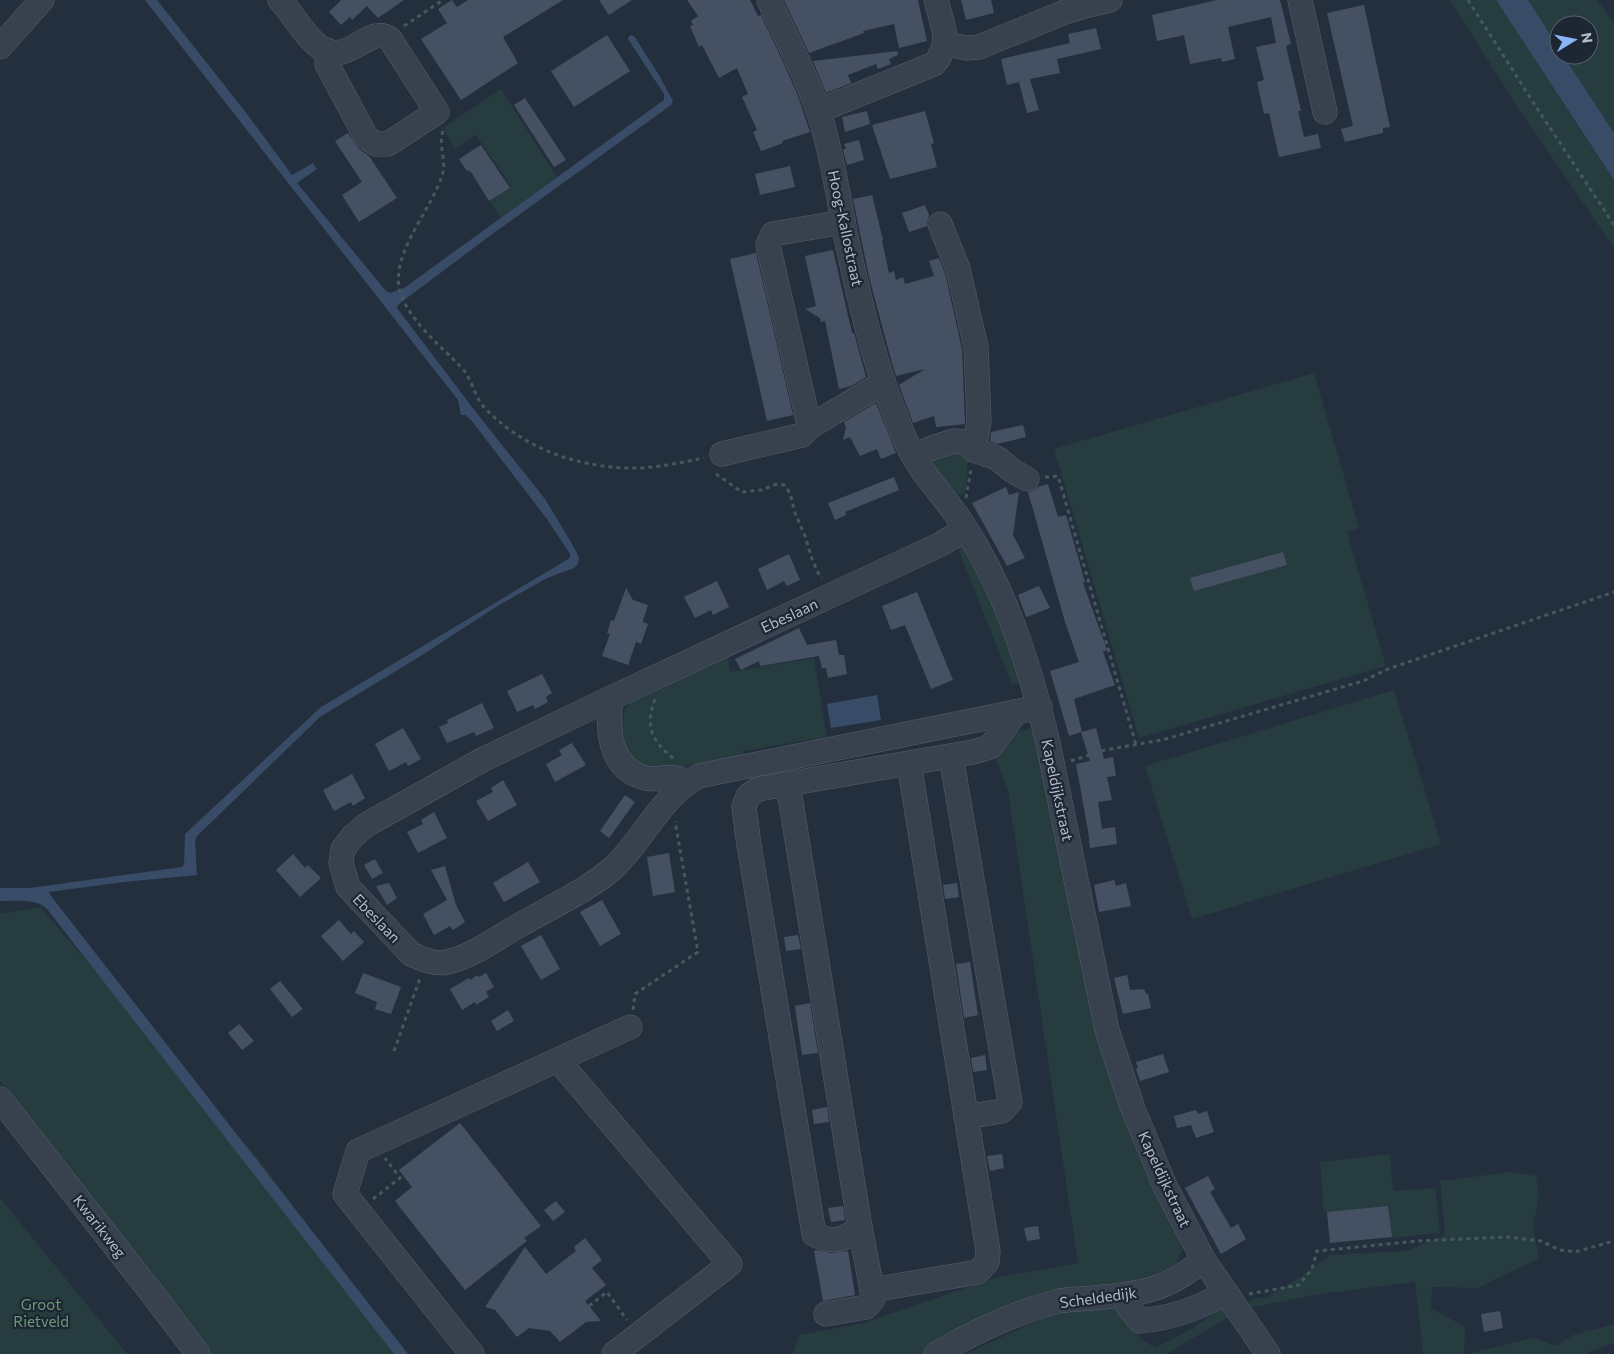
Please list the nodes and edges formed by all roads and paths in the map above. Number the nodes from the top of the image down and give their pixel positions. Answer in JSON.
{"nodes":[{"id":1,"x":42,"y":0,"type":"edge"},
{"id":2,"x":280,"y":0,"type":"edge"},
{"id":3,"x":443,"y":0,"type":"edge"},
{"id":4,"x":769,"y":0,"type":"edge"},
{"id":5,"x":936,"y":0,"type":"edge"},
{"id":6,"x":1110,"y":0,"type":"edge"},
{"id":7,"x":1300,"y":0,"type":"edge"},
{"id":8,"x":1468,"y":0,"type":"edge"},
{"id":9,"x":386,"y":36,"type":"junction"},
{"id":10,"x":946,"y":44,"type":"junction"},
{"id":11,"x":0,"y":47,"type":"edge"},
{"id":12,"x":327,"y":50,"type":"junction"},
{"id":13,"x":818,"y":111,"type":"junction"},
{"id":14,"x":437,"y":112,"type":"junction"},
{"id":15,"x":1325,"y":112,"type":"dead end"},
{"id":16,"x":843,"y":222,"type":"junction"},
{"id":17,"x":940,"y":224,"type":"dead end"},
{"id":18,"x":1614,"y":225,"type":"edge"},
{"id":19,"x":883,"y":383,"type":"junction"},
{"id":20,"x":811,"y":426,"type":"junction"},
{"id":21,"x":974,"y":450,"type":"junction"},
{"id":22,"x":915,"y":458,"type":"junction"},
{"id":23,"x":699,"y":459,"type":"junction"},
{"id":24,"x":712,"y":462,"type":"junction"},
{"id":25,"x":1027,"y":479,"type":"joint"},
{"id":26,"x":962,"y":522,"type":"junction"},
{"id":27,"x":837,"y":592,"type":"junction"},
{"id":28,"x":1614,"y":592,"type":"edge"},
{"id":29,"x":668,"y":671,"type":"junction"},
{"id":30,"x":610,"y":698,"type":"junction"},
{"id":31,"x":1040,"y":708,"type":"junction"},
{"id":32,"x":1016,"y":712,"type":"junction"},
{"id":33,"x":1136,"y":744,"type":"junction"},
{"id":34,"x":951,"y":756,"type":"junction"},
{"id":35,"x":909,"y":763,"type":"junction"},
{"id":36,"x":1053,"y":766,"type":"junction"},
{"id":37,"x":788,"y":784,"type":"junction"},
{"id":38,"x":685,"y":785,"type":"junction"},
{"id":39,"x":426,"y":960,"type":"junction"},
{"id":40,"x":630,"y":1027,"type":"joint"},
{"id":41,"x":394,"y":1051,"type":"dead end"},
{"id":42,"x":558,"y":1060,"type":"junction"},
{"id":43,"x":0,"y":1099,"type":"edge"},
{"id":44,"x":966,"y":1117,"type":"junction"},
{"id":45,"x":374,"y":1144,"type":"junction"},
{"id":46,"x":358,"y":1211,"type":"junction"},
{"id":47,"x":860,"y":1226,"type":"junction"},
{"id":48,"x":1614,"y":1241,"type":"edge"},
{"id":49,"x":1203,"y":1259,"type":"junction"},
{"id":50,"x":872,"y":1290,"type":"junction"},
{"id":51,"x":1123,"y":1294,"type":"junction"},
{"id":52,"x":1232,"y":1300,"type":"junction"},
{"id":53,"x":589,"y":1306,"type":"dead end"},
{"id":54,"x":826,"y":1314,"type":"dead end"},
{"id":55,"x":639,"y":1334,"type":"junction"},
{"id":56,"x":198,"y":1354,"type":"edge"},
{"id":57,"x":472,"y":1354,"type":"edge"},
{"id":58,"x":614,"y":1354,"type":"edge"},
{"id":59,"x":936,"y":1354,"type":"edge"},
{"id":60,"x":1268,"y":1354,"type":"edge"}],
"edges":[{"from":1,"to":11,"type":"street"},
{"from":2,"to":12,"type":"street"},
{"from":3,"to":9,"type":"path"},
{"from":4,"to":13,"type":"street","name":"Hoog-Kallostraat"},
{"from":5,"to":10,"type":"street"},
{"from":6,"to":10,"type":"street"},
{"from":7,"to":15,"type":"street"},
{"from":8,"to":18,"type":"path"},
{"from":9,"to":12,"type":"street"},
{"from":9,"to":14,"type":"street"},
{"from":10,"to":13,"type":"street"},
{"from":12,"to":14,"type":"street"},
{"from":13,"to":16,"type":"street","name":"Hoog-Kallostraat"},
{"from":14,"to":23,"type":"path"},
{"from":16,"to":19,"type":"street","name":"Hoog-Kallostraat"},
{"from":16,"to":20,"type":"street"},
{"from":17,"to":21,"type":"street"},
{"from":19,"to":20,"type":"street"},
{"from":19,"to":22,"type":"street","name":"Hoog-Kallostraat"},
{"from":20,"to":24,"type":"street"},
{"from":21,"to":22,"type":"street"},
{"from":21,"to":25,"type":"street"},
{"from":21,"to":26,"type":"path"},
{"from":22,"to":26,"type":"street","name":"Kapeldijkstraat"},
{"from":23,"to":24,"type":"path"},
{"from":23,"to":24,"type":"path"},
{"from":24,"to":27,"type":"path"},
{"from":25,"to":33,"type":"path"},
{"from":26,"to":27,"type":"street","name":"Ebeslaan"},
{"from":26,"to":31,"type":"street","name":"Kapeldijkstraat"},
{"from":27,"to":29,"type":"street","name":"Ebeslaan"},
{"from":28,"to":33,"type":"path"},
{"from":29,"to":30,"type":"street","name":"Ebeslaan"},
{"from":29,"to":38,"type":"path"},
{"from":30,"to":38,"type":"street"},
{"from":30,"to":39,"type":"street","name":"Ebeslaan"},
{"from":31,"to":32,"type":"street"},
{"from":31,"to":36,"type":"street","name":"Kapeldijkstraat"},
{"from":32,"to":34,"type":"street"},
{"from":32,"to":38,"type":"street"},
{"from":33,"to":36,"type":"path"},
{"from":34,"to":35,"type":"street"},
{"from":34,"to":44,"type":"street"},
{"from":35,"to":37,"type":"street"},
{"from":35,"to":44,"type":"street"},
{"from":36,"to":49,"type":"street","name":"Kapeldijkstraat"},
{"from":37,"to":47,"type":"street"},
{"from":37,"to":47,"type":"street"},
{"from":38,"to":39,"type":"street","name":"Ebeslaan"},
{"from":38,"to":40,"type":"path"},
{"from":39,"to":41,"type":"path"},
{"from":40,"to":42,"type":"street"},
{"from":42,"to":45,"type":"street"},
{"from":42,"to":55,"type":"street"},
{"from":43,"to":56,"type":"street","name":"Kwarikweg"},
{"from":44,"to":50,"type":"street"},
{"from":45,"to":46,"type":"street"},
{"from":45,"to":46,"type":"path"},
{"from":46,"to":57,"type":"street"},
{"from":47,"to":50,"type":"street"},
{"from":48,"to":52,"type":"path"},
{"from":49,"to":51,"type":"street","name":"Scheldedijk"},
{"from":49,"to":52,"type":"street","name":"Kapeldijkstraat"},
{"from":50,"to":54,"type":"street"},
{"from":51,"to":52,"type":"street"},
{"from":51,"to":59,"type":"street","name":"Scheldedijk"},
{"from":52,"to":60,"type":"street","name":"Kapeldijkstraat"},
{"from":53,"to":55,"type":"path"},
{"from":55,"to":58,"type":"street"}]}
